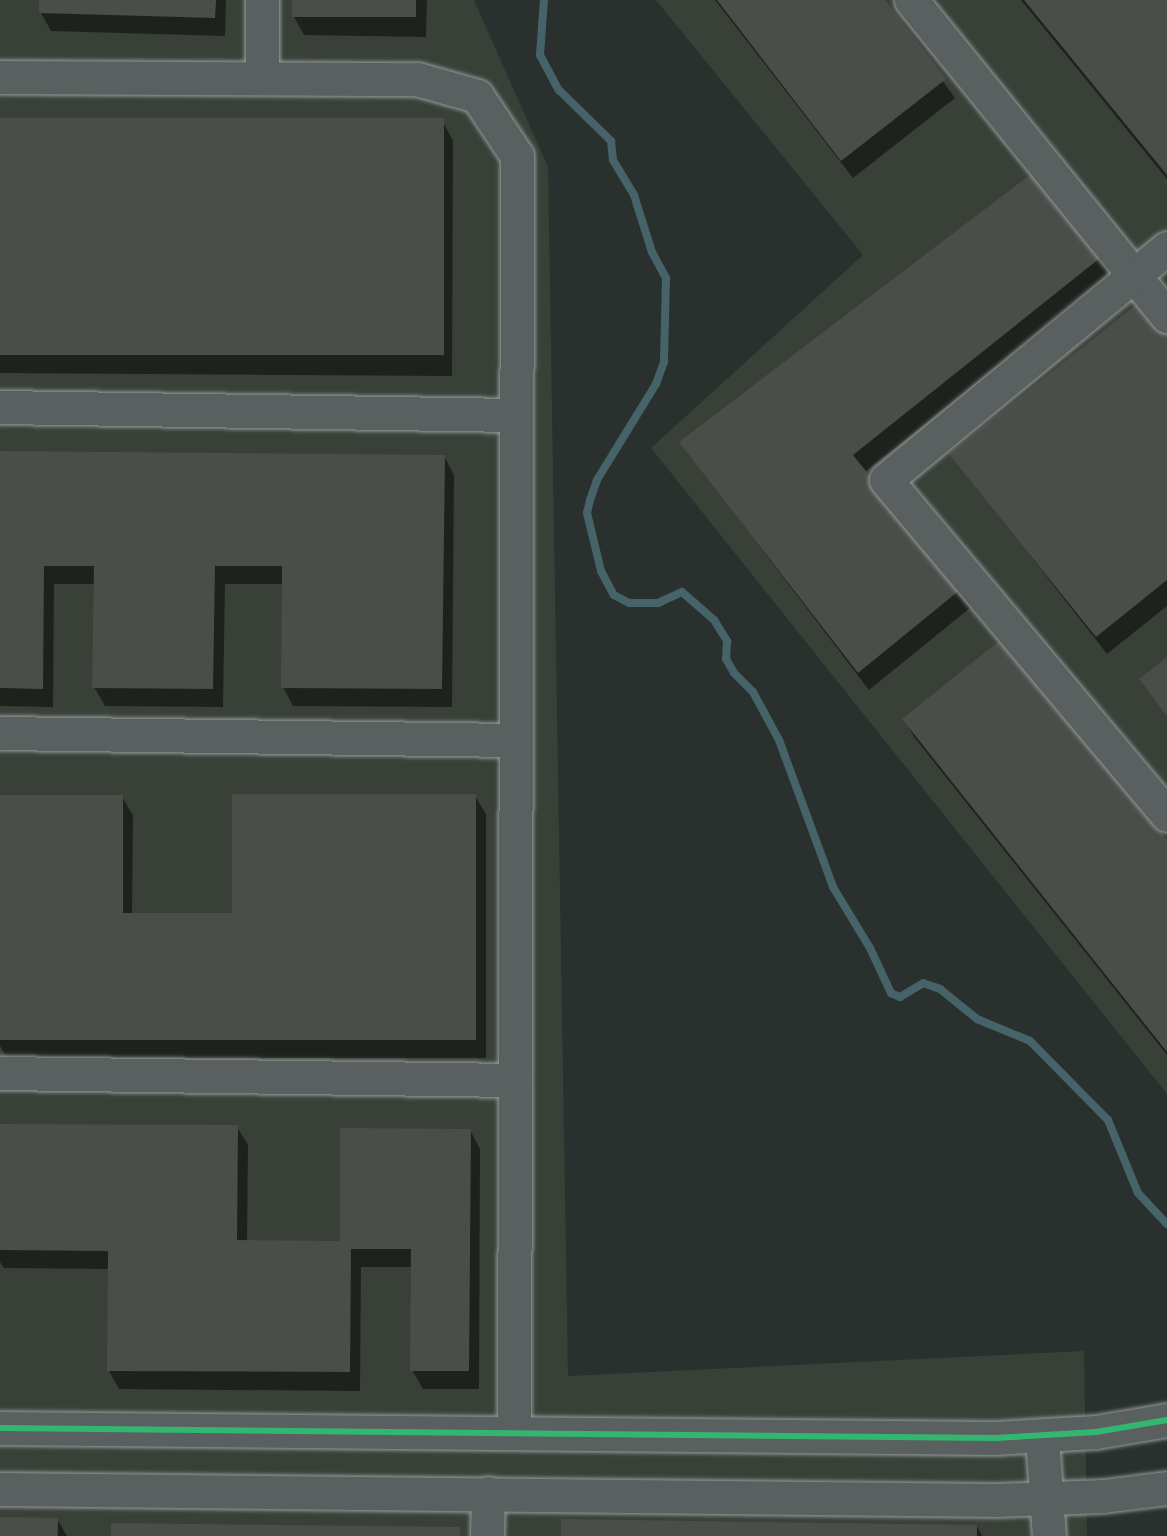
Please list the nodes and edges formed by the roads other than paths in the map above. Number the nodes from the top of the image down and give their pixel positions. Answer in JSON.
{"nodes":[{"id":1,"x":262,"y":0,"type":"edge"},
{"id":2,"x":911,"y":0,"type":"edge"},
{"id":3,"x":0,"y":77,"type":"edge"},
{"id":4,"x":262,"y":78,"type":"junction"},
{"id":5,"x":1167,"y":248,"type":"edge"},
{"id":6,"x":1134,"y":275,"type":"junction"},
{"id":7,"x":1167,"y":316,"type":"edge"},
{"id":8,"x":0,"y":407,"type":"edge"},
{"id":9,"x":516,"y":415,"type":"junction"},
{"id":10,"x":0,"y":733,"type":"edge"},
{"id":11,"x":515,"y":740,"type":"junction"},
{"id":12,"x":1167,"y":815,"type":"edge"},
{"id":13,"x":0,"y":1073,"type":"edge"},
{"id":14,"x":515,"y":1080,"type":"junction"},
{"id":15,"x":1167,"y":1420,"type":"edge"},
{"id":16,"x":0,"y":1428,"type":"edge"},
{"id":17,"x":514,"y":1432,"type":"junction"},
{"id":18,"x":1042,"y":1437,"type":"junction"},
{"id":19,"x":1167,"y":1488,"type":"edge"},
{"id":20,"x":0,"y":1489,"type":"edge"},
{"id":21,"x":488,"y":1493,"type":"junction"},
{"id":22,"x":1047,"y":1500,"type":"junction"},
{"id":23,"x":488,"y":1536,"type":"edge"},
{"id":24,"x":1049,"y":1536,"type":"edge"}],
"edges":[{"from":1,"to":4,"type":"street"},
{"from":2,"to":6,"type":"street"},
{"from":3,"to":4,"type":"street"},
{"from":4,"to":9,"type":"street"},
{"from":5,"to":6,"type":"street"},
{"from":6,"to":7,"type":"street"},
{"from":6,"to":12,"type":"street"},
{"from":8,"to":9,"type":"street"},
{"from":9,"to":11,"type":"street"},
{"from":10,"to":11,"type":"street"},
{"from":11,"to":14,"type":"street"},
{"from":13,"to":14,"type":"street"},
{"from":14,"to":17,"type":"street"},
{"from":15,"to":18,"type":"street"},
{"from":16,"to":17,"type":"street"},
{"from":17,"to":18,"type":"street"},
{"from":18,"to":22,"type":"street"},
{"from":19,"to":22,"type":"street"},
{"from":20,"to":21,"type":"street"},
{"from":21,"to":22,"type":"street"},
{"from":21,"to":23,"type":"street"},
{"from":22,"to":24,"type":"street"}]}
